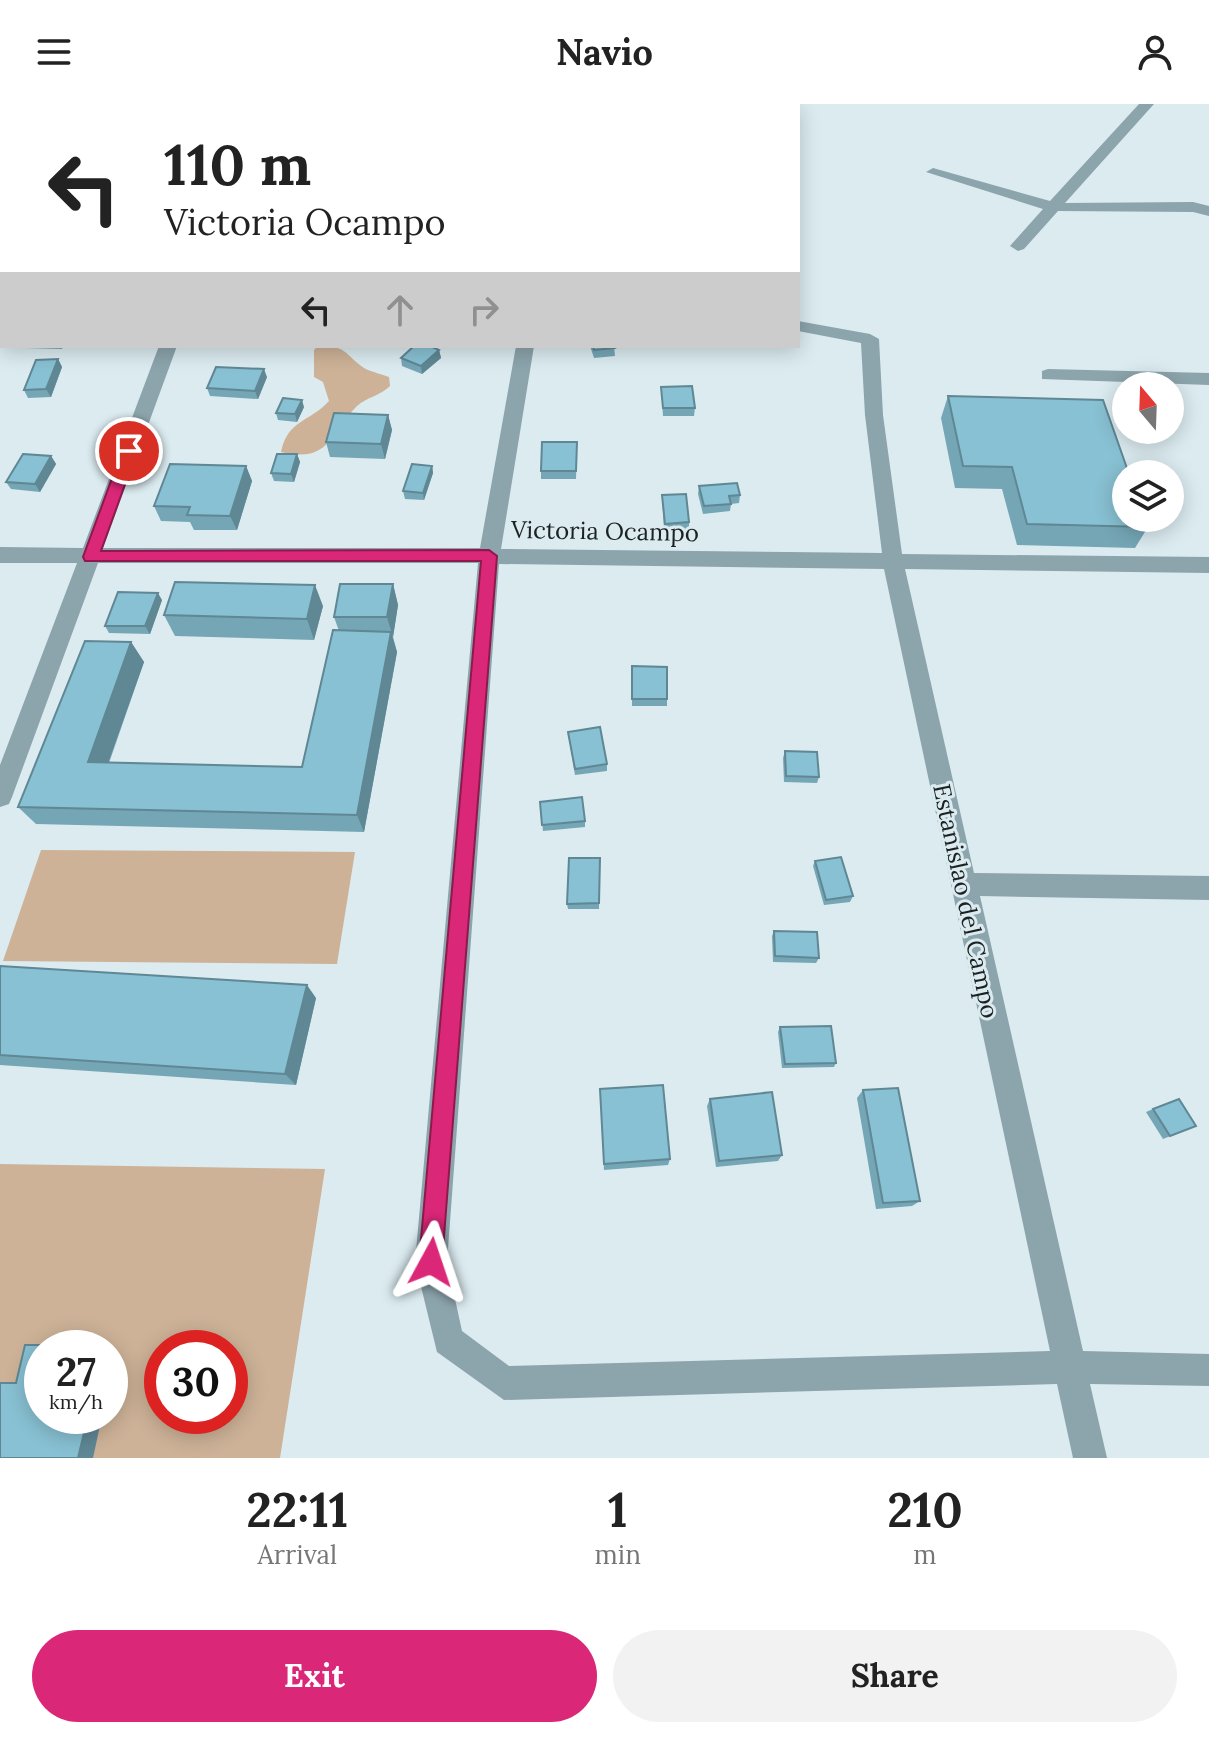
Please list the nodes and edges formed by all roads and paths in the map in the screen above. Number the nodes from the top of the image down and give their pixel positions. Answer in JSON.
{"nodes":[{"id":1,"x":1147,"y":104,"type":"edge"},
{"id":2,"x":933,"y":172,"type":"dead end"},
{"id":3,"x":1055,"y":206,"type":"junction"},
{"id":4,"x":1209,"y":211,"type":"edge"},
{"id":5,"x":1018,"y":246,"type":"dead end"},
{"id":6,"x":800,"y":326,"type":"edge"},
{"id":7,"x":167,"y":348,"type":"edge"},
{"id":8,"x":525,"y":348,"type":"edge"},
{"id":9,"x":1048,"y":375,"type":"dead end"},
{"id":10,"x":1209,"y":379,"type":"edge"},
{"id":11,"x":0,"y":555,"type":"edge"},
{"id":12,"x":489,"y":556,"type":"junction"},
{"id":13,"x":91,"y":557,"type":"junction"},
{"id":14,"x":893,"y":560,"type":"junction"},
{"id":15,"x":1209,"y":565,"type":"edge"},
{"id":16,"x":0,"y":797,"type":"edge"},
{"id":17,"x":962,"y":884,"type":"junction"},
{"id":18,"x":1209,"y":888,"type":"edge"},
{"id":19,"x":1067,"y":1367,"type":"junction"},
{"id":20,"x":1209,"y":1370,"type":"edge"},
{"id":21,"x":1090,"y":1458,"type":"edge"}],
"edges":[{"from":1,"to":3,"type":"street"},
{"from":2,"to":3,"type":"street"},
{"from":3,"to":4,"type":"street"},
{"from":3,"to":5,"type":"street"},
{"from":6,"to":14,"type":"street","name":"Estanislao del Campo"},
{"from":7,"to":13,"type":"street"},
{"from":8,"to":12,"type":"street"},
{"from":9,"to":10,"type":"street"},
{"from":11,"to":13,"type":"street","name":"Victoria Ocampo"},
{"from":12,"to":13,"type":"street","name":"Victoria Ocampo"},
{"from":12,"to":14,"type":"street","name":"Victoria Ocampo"},
{"from":12,"to":19,"type":"street"},
{"from":13,"to":16,"type":"street"},
{"from":14,"to":15,"type":"street","name":"Victoria Ocampo"},
{"from":14,"to":17,"type":"street","name":"Estanislao del Campo"},
{"from":17,"to":18,"type":"street"},
{"from":17,"to":19,"type":"street","name":"Estanislao del Campo"},
{"from":19,"to":20,"type":"street"},
{"from":19,"to":21,"type":"street","name":"Estanislao del Campo"}]}
